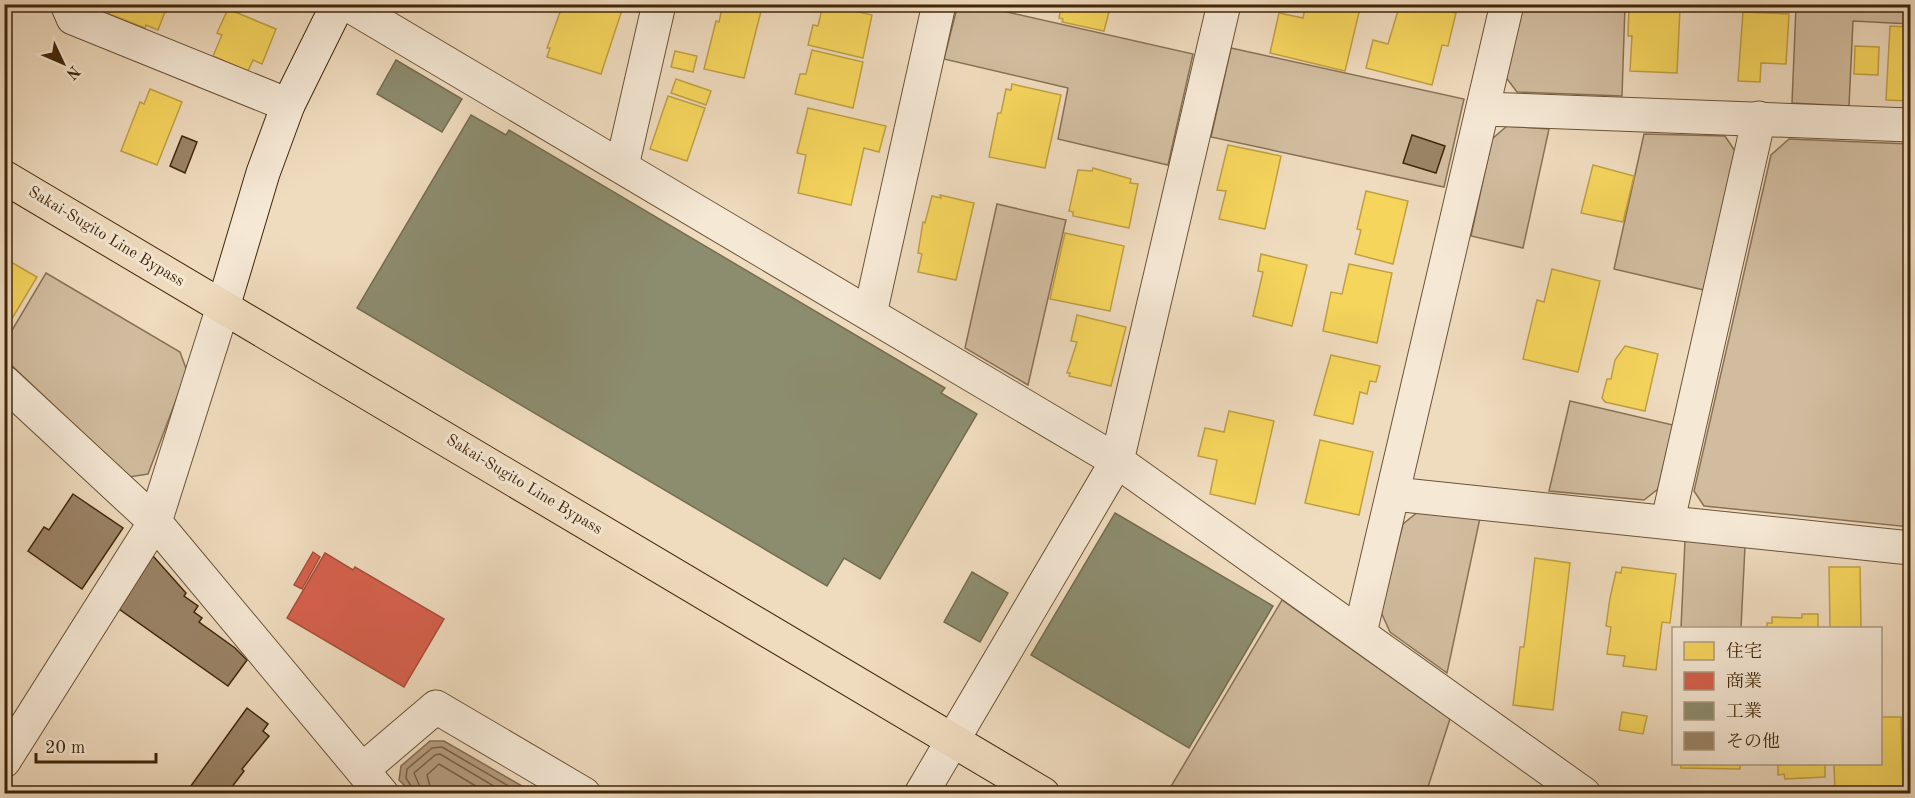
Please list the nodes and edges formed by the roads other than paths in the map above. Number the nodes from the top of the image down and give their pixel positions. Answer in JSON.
{"nodes":[{"id":1,"x":67,"y":4,"type":"edge"},
{"id":2,"x":338,"y":4,"type":"edge"},
{"id":3,"x":347,"y":4,"type":"edge"},
{"id":4,"x":659,"y":4,"type":"edge"},
{"id":5,"x":939,"y":4,"type":"edge"},
{"id":6,"x":1224,"y":4,"type":"edge"},
{"id":7,"x":1507,"y":4,"type":"edge"},
{"id":8,"x":288,"y":105,"type":"junction"},
{"id":9,"x":1484,"y":109,"type":"junction"},
{"id":10,"x":1759,"y":118,"type":"junction"},
{"id":11,"x":1911,"y":125,"type":"edge"},
{"id":12,"x":622,"y":166,"type":"junction"},
{"id":13,"x":4,"y":177,"type":"edge"},
{"id":14,"x":223,"y":306,"type":"junction"},
{"id":15,"x":870,"y":314,"type":"junction"},
{"id":16,"x":4,"y":382,"type":"edge"},
{"id":17,"x":1117,"y":461,"type":"junction"},
{"id":18,"x":1394,"y":494,"type":"junction"},
{"id":19,"x":1668,"y":520,"type":"junction"},
{"id":20,"x":155,"y":522,"type":"junction"},
{"id":21,"x":1911,"y":548,"type":"edge"},
{"id":22,"x":1360,"y":633,"type":"junction"},
{"id":23,"x":953,"y":740,"type":"junction"},
{"id":24,"x":4,"y":761,"type":"edge"},
{"id":25,"x":372,"y":782,"type":"edge"},
{"id":26,"x":584,"y":794,"type":"edge"},
{"id":27,"x":921,"y":794,"type":"edge"},
{"id":28,"x":1043,"y":794,"type":"edge"},
{"id":29,"x":1584,"y":794,"type":"edge"}],
"edges":[{"from":1,"to":8,"type":"street"},
{"from":2,"to":8,"type":"street"},
{"from":3,"to":12,"type":"street"},
{"from":4,"to":12,"type":"street"},
{"from":5,"to":15,"type":"street"},
{"from":6,"to":17,"type":"street"},
{"from":7,"to":9,"type":"street"},
{"from":8,"to":14,"type":"street"},
{"from":9,"to":10,"type":"street"},
{"from":9,"to":18,"type":"street"},
{"from":10,"to":11,"type":"street"},
{"from":10,"to":19,"type":"street"},
{"from":12,"to":15,"type":"street"},
{"from":13,"to":14,"type":"main road","name":"Sakai-Sugito Line Bypass"},
{"from":14,"to":20,"type":"street"},
{"from":14,"to":23,"type":"main road","name":"Sakai-Sugito Line Bypass"},
{"from":15,"to":17,"type":"street"},
{"from":16,"to":20,"type":"street"},
{"from":17,"to":22,"type":"street"},
{"from":17,"to":23,"type":"street"},
{"from":18,"to":19,"type":"street"},
{"from":18,"to":22,"type":"street"},
{"from":19,"to":21,"type":"street"},
{"from":20,"to":24,"type":"street"},
{"from":20,"to":25,"type":"street"},
{"from":22,"to":29,"type":"street"},
{"from":23,"to":27,"type":"street"},
{"from":23,"to":28,"type":"main road","name":"Sakai-Sugito Line Bypass"},
{"from":25,"to":26,"type":"street"}]}
